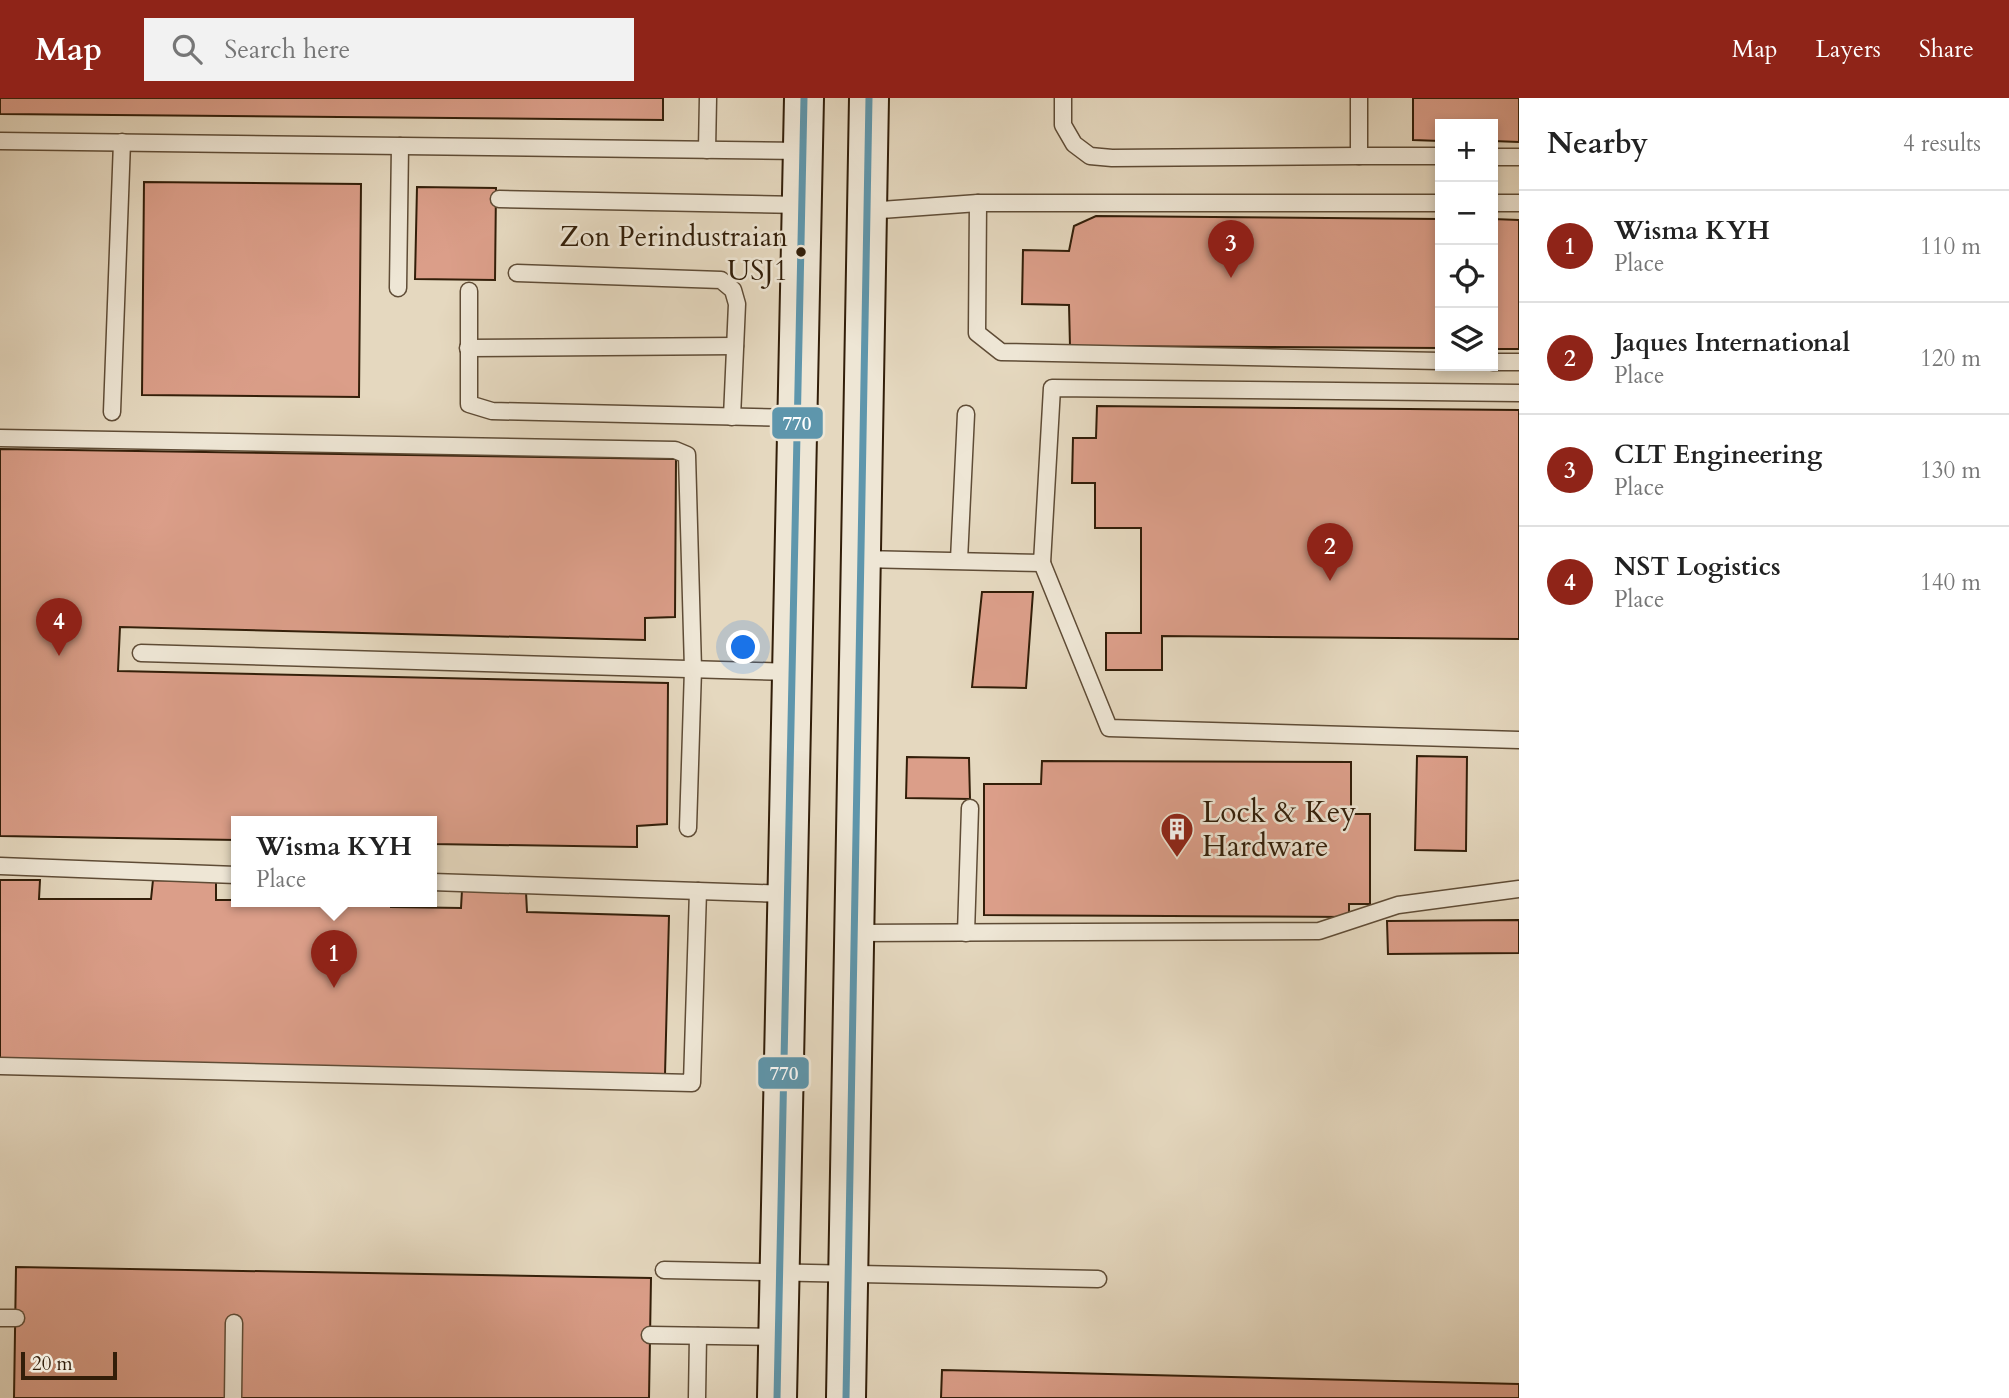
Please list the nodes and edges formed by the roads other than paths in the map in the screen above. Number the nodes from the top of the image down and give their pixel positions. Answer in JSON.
{"nodes":[{"id":1,"x":708,"y":98,"type":"edge"},
{"id":2,"x":804,"y":98,"type":"edge"},
{"id":3,"x":869,"y":98,"type":"edge"},
{"id":4,"x":1063,"y":98,"type":"edge"},
{"id":5,"x":1359,"y":98,"type":"edge"},
{"id":6,"x":0,"y":141,"type":"edge"},
{"id":7,"x":122,"y":142,"type":"junction"},
{"id":8,"x":400,"y":146,"type":"junction"},
{"id":9,"x":706,"y":150,"type":"junction"},
{"id":10,"x":803,"y":151,"type":"junction"},
{"id":11,"x":1359,"y":156,"type":"junction"},
{"id":12,"x":1435,"y":156,"type":"edge"},
{"id":13,"x":1498,"y":156,"type":"edge"},
{"id":14,"x":1519,"y":157,"type":"edge"},
{"id":15,"x":499,"y":199,"type":"dead end"},
{"id":16,"x":978,"y":203,"type":"junction"},
{"id":17,"x":1435,"y":203,"type":"edge"},
{"id":18,"x":1498,"y":203,"type":"edge"},
{"id":19,"x":1519,"y":203,"type":"edge"},
{"id":20,"x":802,"y":205,"type":"junction"},
{"id":21,"x":867,"y":212,"type":"junction"},
{"id":22,"x":517,"y":273,"type":"dead end"},
{"id":23,"x":398,"y":288,"type":"dead end"},
{"id":24,"x":469,"y":290,"type":"dead end"},
{"id":25,"x":735,"y":346,"type":"junction"},
{"id":26,"x":468,"y":348,"type":"junction"},
{"id":27,"x":1435,"y":361,"type":"edge"},
{"id":28,"x":1498,"y":362,"type":"edge"},
{"id":29,"x":1519,"y":362,"type":"edge"},
{"id":30,"x":1519,"y":393,"type":"edge"},
{"id":31,"x":112,"y":412,"type":"dead end"},
{"id":32,"x":966,"y":414,"type":"dead end"},
{"id":33,"x":733,"y":417,"type":"junction"},
{"id":34,"x":798,"y":418,"type":"junction"},
{"id":35,"x":0,"y":438,"type":"edge"},
{"id":36,"x":861,"y":559,"type":"junction"},
{"id":37,"x":959,"y":560,"type":"junction"},
{"id":38,"x":1041,"y":563,"type":"junction"},
{"id":39,"x":141,"y":653,"type":"dead end"},
{"id":40,"x":693,"y":669,"type":"junction"},
{"id":41,"x":792,"y":671,"type":"junction"},
{"id":42,"x":1519,"y":740,"type":"edge"},
{"id":43,"x":970,"y":808,"type":"dead end"},
{"id":44,"x":688,"y":828,"type":"dead end"},
{"id":45,"x":0,"y":866,"type":"edge"},
{"id":46,"x":231,"y":874,"type":"edge"},
{"id":47,"x":437,"y":882,"type":"edge"},
{"id":48,"x":1519,"y":889,"type":"edge"},
{"id":49,"x":698,"y":891,"type":"junction"},
{"id":50,"x":788,"y":894,"type":"junction"},
{"id":51,"x":855,"y":933,"type":"junction"},
{"id":52,"x":966,"y":933,"type":"junction"},
{"id":53,"x":0,"y":1066,"type":"edge"},
{"id":54,"x":664,"y":1270,"type":"dead end"},
{"id":55,"x":780,"y":1273,"type":"junction"},
{"id":56,"x":849,"y":1274,"type":"junction"},
{"id":57,"x":1098,"y":1279,"type":"dead end"},
{"id":58,"x":234,"y":1323,"type":"dead end"},
{"id":59,"x":650,"y":1335,"type":"dead end"},
{"id":60,"x":698,"y":1336,"type":"junction"},
{"id":61,"x":779,"y":1338,"type":"junction"},
{"id":62,"x":233,"y":1398,"type":"edge"},
{"id":63,"x":697,"y":1398,"type":"edge"},
{"id":64,"x":777,"y":1398,"type":"edge"},
{"id":65,"x":846,"y":1398,"type":"edge"}],
"edges":[{"from":1,"to":9,"type":"lane"},
{"from":2,"to":10,"type":"main road"},
{"from":3,"to":21,"type":"main road"},
{"from":4,"to":11,"type":"lane"},
{"from":5,"to":11,"type":"lane"},
{"from":6,"to":7,"type":"lane"},
{"from":7,"to":8,"type":"lane"},
{"from":7,"to":31,"type":"lane"},
{"from":8,"to":9,"type":"lane"},
{"from":8,"to":23,"type":"lane"},
{"from":9,"to":10,"type":"lane"},
{"from":10,"to":20,"type":"main road"},
{"from":11,"to":12,"type":"lane"},
{"from":13,"to":14,"type":"lane"},
{"from":15,"to":20,"type":"lane"},
{"from":16,"to":17,"type":"lane"},
{"from":16,"to":21,"type":"lane"},
{"from":16,"to":27,"type":"lane"},
{"from":18,"to":19,"type":"lane"},
{"from":20,"to":34,"type":"main road"},
{"from":21,"to":36,"type":"main road"},
{"from":22,"to":25,"type":"lane"},
{"from":24,"to":26,"type":"lane"},
{"from":25,"to":26,"type":"lane"},
{"from":25,"to":33,"type":"lane"},
{"from":26,"to":33,"type":"lane"},
{"from":28,"to":29,"type":"lane"},
{"from":30,"to":38,"type":"lane"},
{"from":32,"to":37,"type":"lane"},
{"from":33,"to":34,"type":"lane"},
{"from":34,"to":41,"type":"main road"},
{"from":35,"to":40,"type":"lane"},
{"from":36,"to":37,"type":"lane"},
{"from":36,"to":51,"type":"main road"},
{"from":37,"to":38,"type":"lane"},
{"from":38,"to":42,"type":"lane"},
{"from":39,"to":40,"type":"lane"},
{"from":40,"to":41,"type":"lane"},
{"from":40,"to":44,"type":"lane"},
{"from":41,"to":50,"type":"main road"},
{"from":43,"to":52,"type":"lane"},
{"from":45,"to":46,"type":"lane"},
{"from":47,"to":49,"type":"lane"},
{"from":48,"to":52,"type":"lane"},
{"from":49,"to":50,"type":"lane"},
{"from":49,"to":53,"type":"lane"},
{"from":50,"to":55,"type":"main road"},
{"from":51,"to":52,"type":"lane"},
{"from":51,"to":56,"type":"main road"},
{"from":54,"to":55,"type":"lane"},
{"from":55,"to":56,"type":"lane"},
{"from":55,"to":61,"type":"main road"},
{"from":56,"to":57,"type":"lane"},
{"from":56,"to":65,"type":"main road"},
{"from":58,"to":62,"type":"lane"},
{"from":59,"to":60,"type":"lane"},
{"from":60,"to":61,"type":"lane"},
{"from":60,"to":63,"type":"lane"},
{"from":61,"to":64,"type":"main road"}]}
